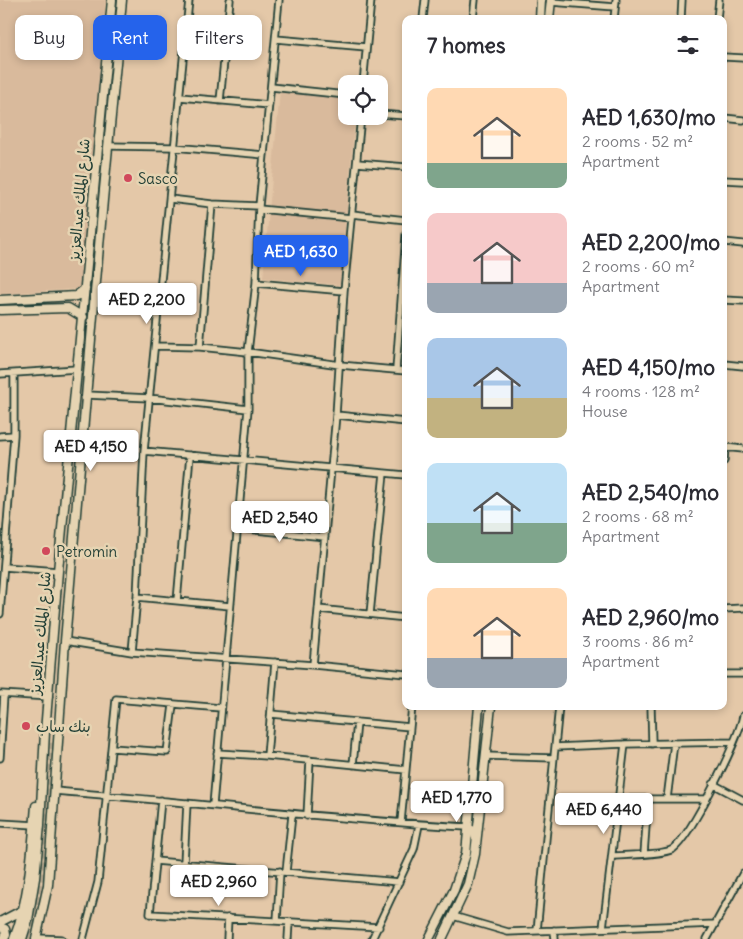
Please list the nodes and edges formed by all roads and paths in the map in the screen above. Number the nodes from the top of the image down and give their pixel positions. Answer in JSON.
{"nodes":[{"id":1,"x":112,"y":0,"type":"edge"},
{"id":2,"x":122,"y":0,"type":"edge"},
{"id":3,"x":189,"y":0,"type":"edge"},
{"id":4,"x":230,"y":0,"type":"edge"},
{"id":5,"x":279,"y":0,"type":"edge"},
{"id":6,"x":371,"y":0,"type":"edge"},
{"id":7,"x":425,"y":0,"type":"edge"},
{"id":8,"x":475,"y":0,"type":"edge"},
{"id":9,"x":542,"y":0,"type":"edge"},
{"id":10,"x":682,"y":0,"type":"edge"},
{"id":11,"x":718,"y":0,"type":"edge"},
{"id":12,"x":551,"y":1,"type":"edge"},
{"id":13,"x":616,"y":3,"type":"edge"},
{"id":14,"x":423,"y":15,"type":"edge"},
{"id":15,"x":473,"y":15,"type":"edge"},
{"id":16,"x":540,"y":15,"type":"edge"},
{"id":17,"x":549,"y":15,"type":"edge"},
{"id":18,"x":681,"y":15,"type":"edge"},
{"id":19,"x":717,"y":15,"type":"edge"},
{"id":20,"x":276,"y":39,"type":"junction"},
{"id":21,"x":366,"y":47,"type":"junction"},
{"id":22,"x":727,"y":57,"type":"edge"},
{"id":23,"x":743,"y":58,"type":"edge"},
{"id":24,"x":364,"y":75,"type":"edge"},
{"id":25,"x":271,"y":87,"type":"junction"},
{"id":26,"x":338,"y":94,"type":"edge"},
{"id":27,"x":180,"y":98,"type":"junction"},
{"id":28,"x":220,"y":101,"type":"junction"},
{"id":29,"x":268,"y":105,"type":"junction"},
{"id":30,"x":388,"y":115,"type":"edge"},
{"id":31,"x":402,"y":116,"type":"edge"},
{"id":32,"x":727,"y":118,"type":"edge"},
{"id":33,"x":743,"y":120,"type":"edge"},
{"id":34,"x":360,"y":125,"type":"edge"},
{"id":35,"x":108,"y":146,"type":"junction"},
{"id":36,"x":173,"y":147,"type":"junction"},
{"id":37,"x":264,"y":155,"type":"junction"},
{"id":38,"x":357,"y":163,"type":"junction"},
{"id":39,"x":402,"y":167,"type":"edge"},
{"id":40,"x":727,"y":180,"type":"edge"},
{"id":41,"x":743,"y":182,"type":"edge"},
{"id":42,"x":170,"y":198,"type":"junction"},
{"id":43,"x":212,"y":204,"type":"junction"},
{"id":44,"x":259,"y":208,"type":"junction"},
{"id":45,"x":352,"y":216,"type":"junction"},
{"id":46,"x":402,"y":220,"type":"edge"},
{"id":47,"x":727,"y":242,"type":"edge"},
{"id":48,"x":743,"y":244,"type":"edge"},
{"id":49,"x":256,"y":283,"type":"junction"},
{"id":50,"x":402,"y":288,"type":"edge"},
{"id":51,"x":85,"y":289,"type":"junction"},
{"id":52,"x":344,"y":291,"type":"junction"},
{"id":53,"x":68,"y":296,"type":"junction"},
{"id":54,"x":0,"y":300,"type":"edge"},
{"id":55,"x":727,"y":300,"type":"edge"},
{"id":56,"x":743,"y":301,"type":"edge"},
{"id":57,"x":68,"y":308,"type":"junction"},
{"id":58,"x":0,"y":310,"type":"edge"},
{"id":59,"x":83,"y":317,"type":"junction"},
{"id":60,"x":156,"y":346,"type":"junction"},
{"id":61,"x":200,"y":348,"type":"junction"},
{"id":62,"x":248,"y":352,"type":"junction"},
{"id":63,"x":727,"y":364,"type":"edge"},
{"id":64,"x":340,"y":365,"type":"junction"},
{"id":65,"x":743,"y":366,"type":"edge"},
{"id":66,"x":78,"y":370,"type":"junction"},
{"id":67,"x":396,"y":370,"type":"junction"},
{"id":68,"x":402,"y":371,"type":"edge"},
{"id":69,"x":0,"y":374,"type":"edge"},
{"id":70,"x":14,"y":374,"type":"junction"},
{"id":71,"x":87,"y":395,"type":"junction"},
{"id":72,"x":149,"y":398,"type":"junction"},
{"id":73,"x":248,"y":409,"type":"junction"},
{"id":74,"x":336,"y":415,"type":"junction"},
{"id":75,"x":402,"y":422,"type":"edge"},
{"id":76,"x":14,"y":435,"type":"junction"},
{"id":77,"x":0,"y":436,"type":"edge"},
{"id":78,"x":727,"y":447,"type":"edge"},
{"id":79,"x":743,"y":448,"type":"edge"},
{"id":80,"x":144,"y":450,"type":"junction"},
{"id":81,"x":190,"y":455,"type":"junction"},
{"id":82,"x":243,"y":460,"type":"junction"},
{"id":83,"x":332,"y":468,"type":"junction"},
{"id":84,"x":384,"y":473,"type":"junction"},
{"id":85,"x":402,"y":475,"type":"edge"},
{"id":86,"x":237,"y":528,"type":"junction"},
{"id":87,"x":325,"y":537,"type":"junction"},
{"id":88,"x":4,"y":566,"type":"junction"},
{"id":89,"x":58,"y":571,"type":"junction"},
{"id":90,"x":137,"y":597,"type":"junction"},
{"id":91,"x":177,"y":601,"type":"junction"},
{"id":92,"x":230,"y":606,"type":"junction"},
{"id":93,"x":743,"y":608,"type":"edge"},
{"id":94,"x":318,"y":609,"type":"junction"},
{"id":95,"x":727,"y":609,"type":"edge"},
{"id":96,"x":0,"y":614,"type":"edge"},
{"id":97,"x":370,"y":614,"type":"junction"},
{"id":98,"x":402,"y":618,"type":"edge"},
{"id":99,"x":65,"y":641,"type":"junction"},
{"id":100,"x":132,"y":652,"type":"junction"},
{"id":101,"x":226,"y":658,"type":"junction"},
{"id":102,"x":275,"y":662,"type":"junction"},
{"id":103,"x":313,"y":665,"type":"junction"},
{"id":104,"x":402,"y":674,"type":"edge"},
{"id":105,"x":727,"y":674,"type":"edge"},
{"id":106,"x":743,"y":674,"type":"edge"},
{"id":107,"x":2,"y":695,"type":"edge"},
{"id":108,"x":49,"y":697,"type":"junction"},
{"id":109,"x":172,"y":705,"type":"junction"},
{"id":110,"x":221,"y":708,"type":"junction"},
{"id":111,"x":412,"y":710,"type":"edge"},
{"id":112,"x":479,"y":710,"type":"edge"},
{"id":113,"x":491,"y":710,"type":"edge"},
{"id":114,"x":559,"y":710,"type":"edge"},
{"id":115,"x":651,"y":710,"type":"edge"},
{"id":116,"x":271,"y":714,"type":"junction"},
{"id":117,"x":743,"y":716,"type":"edge"},
{"id":118,"x":357,"y":722,"type":"junction"},
{"id":119,"x":410,"y":727,"type":"junction"},
{"id":120,"x":45,"y":732,"type":"junction"},
{"id":121,"x":734,"y":742,"type":"junction"},
{"id":122,"x":674,"y":743,"type":"junction"},
{"id":123,"x":624,"y":744,"type":"junction"},
{"id":124,"x":652,"y":744,"type":"junction"},
{"id":125,"x":112,"y":748,"type":"junction"},
{"id":126,"x":555,"y":748,"type":"junction"},
{"id":127,"x":0,"y":752,"type":"edge"},
{"id":128,"x":217,"y":753,"type":"junction"},
{"id":129,"x":268,"y":756,"type":"junction"},
{"id":130,"x":485,"y":756,"type":"junction"},
{"id":131,"x":0,"y":758,"type":"edge"},
{"id":132,"x":554,"y":758,"type":"junction"},
{"id":133,"x":310,"y":760,"type":"junction"},
{"id":134,"x":353,"y":765,"type":"junction"},
{"id":135,"x":406,"y":770,"type":"junction"},
{"id":136,"x":714,"y":784,"type":"junction"},
{"id":137,"x":55,"y":791,"type":"junction"},
{"id":138,"x":106,"y":795,"type":"junction"},
{"id":139,"x":618,"y":799,"type":"junction"},
{"id":140,"x":648,"y":799,"type":"junction"},
{"id":141,"x":667,"y":799,"type":"junction"},
{"id":142,"x":706,"y":799,"type":"junction"},
{"id":143,"x":161,"y":800,"type":"junction"},
{"id":144,"x":743,"y":800,"type":"edge"},
{"id":145,"x":187,"y":803,"type":"junction"},
{"id":146,"x":212,"y":805,"type":"junction"},
{"id":147,"x":292,"y":815,"type":"junction"},
{"id":148,"x":306,"y":816,"type":"junction"},
{"id":149,"x":401,"y":822,"type":"junction"},
{"id":150,"x":0,"y":823,"type":"edge"},
{"id":151,"x":35,"y":825,"type":"junction"},
{"id":152,"x":419,"y":825,"type":"junction"},
{"id":153,"x":468,"y":827,"type":"junction"},
{"id":154,"x":644,"y":854,"type":"junction"},
{"id":155,"x":612,"y":856,"type":"junction"},
{"id":156,"x":474,"y":860,"type":"junction"},
{"id":157,"x":155,"y":861,"type":"junction"},
{"id":158,"x":184,"y":863,"type":"junction"},
{"id":159,"x":283,"y":872,"type":"junction"},
{"id":160,"x":743,"y":873,"type":"edge"},
{"id":161,"x":399,"y":882,"type":"junction"},
{"id":162,"x":23,"y":910,"type":"junction"},
{"id":163,"x":452,"y":916,"type":"junction"},
{"id":164,"x":228,"y":918,"type":"junction"},
{"id":165,"x":277,"y":921,"type":"junction"},
{"id":166,"x":0,"y":922,"type":"edge"},
{"id":167,"x":289,"y":922,"type":"junction"},
{"id":168,"x":715,"y":924,"type":"junction"},
{"id":169,"x":0,"y":927,"type":"edge"},
{"id":170,"x":379,"y":927,"type":"junction"},
{"id":171,"x":603,"y":928,"type":"junction"},
{"id":172,"x":554,"y":930,"type":"junction"},
{"id":173,"x":538,"y":931,"type":"junction"},
{"id":174,"x":37,"y":938,"type":"edge"},
{"id":175,"x":4,"y":939,"type":"edge"},
{"id":176,"x":14,"y":939,"type":"edge"},
{"id":177,"x":22,"y":939,"type":"edge"},
{"id":178,"x":62,"y":939,"type":"edge"},
{"id":179,"x":83,"y":939,"type":"edge"},
{"id":180,"x":227,"y":939,"type":"edge"},
{"id":181,"x":288,"y":939,"type":"edge"},
{"id":182,"x":372,"y":939,"type":"edge"},
{"id":183,"x":429,"y":939,"type":"edge"},
{"id":184,"x":442,"y":939,"type":"edge"},
{"id":185,"x":555,"y":939,"type":"edge"},
{"id":186,"x":707,"y":939,"type":"edge"}],
"edges":[{"from":1,"to":51,"type":"street","name":"شارع الملك عبدالعزيز"},
{"from":2,"to":35,"type":"street","name":"شارع الملك عبدالعزيز"},
{"from":3,"to":27,"type":"street"},
{"from":4,"to":28,"type":"street"},
{"from":5,"to":20,"type":"street"},
{"from":6,"to":21,"type":"street"},
{"from":7,"to":14,"type":"street"},
{"from":8,"to":15,"type":"street"},
{"from":9,"to":16,"type":"street"},
{"from":10,"to":18,"type":"street"},
{"from":11,"to":19,"type":"street"},
{"from":12,"to":13,"type":"street"},
{"from":12,"to":17,"type":"street"},
{"from":20,"to":21,"type":"street"},
{"from":20,"to":25,"type":"street"},
{"from":21,"to":24,"type":"street"},
{"from":22,"to":23,"type":"street"},
{"from":25,"to":26,"type":"street"},
{"from":25,"to":29,"type":"street"},
{"from":27,"to":28,"type":"street"},
{"from":27,"to":36,"type":"street"},
{"from":28,"to":29,"type":"street"},
{"from":29,"to":37,"type":"street"},
{"from":30,"to":31,"type":"street"},
{"from":32,"to":33,"type":"street"},
{"from":34,"to":38,"type":"street"},
{"from":35,"to":36,"type":"street"},
{"from":35,"to":71,"type":"street","name":"شارع الملك عبدالعزيز"},
{"from":36,"to":37,"type":"street"},
{"from":36,"to":42,"type":"street"},
{"from":37,"to":44,"type":"street"},
{"from":38,"to":39,"type":"street"},
{"from":38,"to":45,"type":"street"},
{"from":40,"to":41,"type":"street"},
{"from":42,"to":43,"type":"street"},
{"from":42,"to":60,"type":"street"},
{"from":43,"to":44,"type":"street"},
{"from":43,"to":61,"type":"street"},
{"from":44,"to":45,"type":"street"},
{"from":44,"to":49,"type":"street"},
{"from":45,"to":46,"type":"street"},
{"from":45,"to":52,"type":"street"},
{"from":47,"to":48,"type":"street"},
{"from":49,"to":52,"type":"street"},
{"from":49,"to":62,"type":"street"},
{"from":50,"to":67,"type":"street"},
{"from":51,"to":53,"type":"street"},
{"from":51,"to":59,"type":"street","name":"شارع الملك عبدالعزيز"},
{"from":52,"to":64,"type":"street"},
{"from":53,"to":54,"type":"street"},
{"from":53,"to":57,"type":"street"},
{"from":55,"to":56,"type":"street"},
{"from":57,"to":58,"type":"street"},
{"from":57,"to":59,"type":"street"},
{"from":59,"to":66,"type":"street","name":"شارع الملك عبدالعزيز"},
{"from":60,"to":61,"type":"street"},
{"from":60,"to":72,"type":"street"},
{"from":61,"to":62,"type":"street"},
{"from":62,"to":64,"type":"street"},
{"from":62,"to":73,"type":"street"},
{"from":63,"to":65,"type":"street"},
{"from":64,"to":67,"type":"street"},
{"from":64,"to":74,"type":"street"},
{"from":66,"to":70,"type":"street"},
{"from":66,"to":89,"type":"street","name":"شارع الملك عبدالعزيز"},
{"from":67,"to":68,"type":"street"},
{"from":69,"to":70,"type":"street"},
{"from":70,"to":76,"type":"street"},
{"from":71,"to":72,"type":"street"},
{"from":71,"to":99,"type":"street","name":"شارع الملك عبدالعزيز"},
{"from":72,"to":73,"type":"street"},
{"from":72,"to":80,"type":"street"},
{"from":73,"to":82,"type":"street"},
{"from":74,"to":75,"type":"street"},
{"from":74,"to":83,"type":"street"},
{"from":76,"to":77,"type":"street"},
{"from":76,"to":88,"type":"street"},
{"from":78,"to":79,"type":"street"},
{"from":80,"to":81,"type":"street"},
{"from":80,"to":90,"type":"street"},
{"from":81,"to":82,"type":"street"},
{"from":81,"to":91,"type":"street"},
{"from":82,"to":83,"type":"street"},
{"from":82,"to":86,"type":"street"},
{"from":83,"to":84,"type":"street"},
{"from":83,"to":87,"type":"street"},
{"from":84,"to":85,"type":"street"},
{"from":84,"to":97,"type":"street"},
{"from":86,"to":87,"type":"street"},
{"from":86,"to":92,"type":"street"},
{"from":87,"to":94,"type":"street"},
{"from":88,"to":89,"type":"street"},
{"from":88,"to":96,"type":"street"},
{"from":89,"to":108,"type":"street","name":"شارع الملك عبدالعزيز"},
{"from":90,"to":91,"type":"street"},
{"from":90,"to":100,"type":"street"},
{"from":91,"to":92,"type":"street"},
{"from":92,"to":101,"type":"street"},
{"from":93,"to":95,"type":"street"},
{"from":94,"to":97,"type":"street"},
{"from":94,"to":103,"type":"street"},
{"from":97,"to":98,"type":"street"},
{"from":99,"to":100,"type":"street"},
{"from":99,"to":137,"type":"street","name":"شارع الملك عبدالعزيز"},
{"from":100,"to":101,"type":"street"},
{"from":101,"to":102,"type":"street"},
{"from":101,"to":110,"type":"street"},
{"from":102,"to":103,"type":"street"},
{"from":102,"to":116,"type":"street"},
{"from":103,"to":104,"type":"street"},
{"from":105,"to":106,"type":"street"},
{"from":107,"to":108,"type":"street"},
{"from":107,"to":127,"type":"street"},
{"from":108,"to":120,"type":"street","name":"شارع الملك عبدالعزيز"},
{"from":109,"to":110,"type":"street"},
{"from":109,"to":125,"type":"street"},
{"from":109,"to":125,"type":"street"},
{"from":110,"to":128,"type":"street"},
{"from":111,"to":119,"type":"street"},
{"from":112,"to":153,"type":"street"},
{"from":113,"to":130,"type":"street"},
{"from":114,"to":126,"type":"street"},
{"from":115,"to":124,"type":"street"},
{"from":116,"to":118,"type":"street"},
{"from":116,"to":129,"type":"street"},
{"from":117,"to":121,"type":"street"},
{"from":118,"to":119,"type":"street"},
{"from":118,"to":134,"type":"street"},
{"from":119,"to":135,"type":"street"},
{"from":120,"to":151,"type":"street"},
{"from":120,"to":177,"type":"street","name":"شارع الملك عبدالعزيز"},
{"from":121,"to":122,"type":"street"},
{"from":121,"to":136,"type":"street"},
{"from":122,"to":124,"type":"street"},
{"from":122,"to":141,"type":"street"},
{"from":123,"to":124,"type":"street"},
{"from":123,"to":126,"type":"street"},
{"from":123,"to":139,"type":"street"},
{"from":125,"to":138,"type":"street"},
{"from":126,"to":132,"type":"street"},
{"from":127,"to":131,"type":"street"},
{"from":128,"to":129,"type":"street"},
{"from":128,"to":146,"type":"street"},
{"from":129,"to":133,"type":"street"},
{"from":130,"to":132,"type":"street"},
{"from":130,"to":156,"type":"street"},
{"from":132,"to":173,"type":"street"},
{"from":133,"to":134,"type":"street"},
{"from":133,"to":148,"type":"street"},
{"from":134,"to":135,"type":"street"},
{"from":135,"to":149,"type":"street"},
{"from":136,"to":142,"type":"street"},
{"from":136,"to":144,"type":"street"},
{"from":137,"to":138,"type":"street"},
{"from":137,"to":174,"type":"street","name":"شارع الملك عبدالعزيز"},
{"from":138,"to":143,"type":"street"},
{"from":138,"to":179,"type":"street"},
{"from":139,"to":140,"type":"street"},
{"from":139,"to":155,"type":"street"},
{"from":140,"to":141,"type":"street"},
{"from":140,"to":154,"type":"street"},
{"from":141,"to":142,"type":"street"},
{"from":142,"to":154,"type":"street"},
{"from":143,"to":145,"type":"street"},
{"from":143,"to":157,"type":"street"},
{"from":145,"to":146,"type":"street"},
{"from":145,"to":158,"type":"street"},
{"from":146,"to":147,"type":"street"},
{"from":147,"to":148,"type":"street"},
{"from":147,"to":159,"type":"street"},
{"from":148,"to":149,"type":"street"},
{"from":149,"to":152,"type":"street"},
{"from":150,"to":151,"type":"street"},
{"from":151,"to":162,"type":"street"},
{"from":152,"to":153,"type":"street"},
{"from":152,"to":161,"type":"street"},
{"from":153,"to":156,"type":"street"},
{"from":153,"to":183,"type":"street"},
{"from":154,"to":155,"type":"street"},
{"from":155,"to":171,"type":"street"},
{"from":156,"to":163,"type":"street"},
{"from":157,"to":158,"type":"street"},
{"from":157,"to":164,"type":"street"},
{"from":158,"to":159,"type":"street"},
{"from":159,"to":161,"type":"street"},
{"from":159,"to":165,"type":"street"},
{"from":160,"to":168,"type":"street"},
{"from":161,"to":170,"type":"street"},
{"from":162,"to":166,"type":"street"},
{"from":162,"to":176,"type":"street"},
{"from":163,"to":173,"type":"street"},
{"from":163,"to":184,"type":"street"},
{"from":164,"to":165,"type":"street"},
{"from":164,"to":180,"type":"street"},
{"from":165,"to":167,"type":"street"},
{"from":167,"to":170,"type":"street"},
{"from":167,"to":181,"type":"street"},
{"from":168,"to":171,"type":"street"},
{"from":168,"to":186,"type":"street"},
{"from":169,"to":175,"type":"street"},
{"from":170,"to":182,"type":"street"},
{"from":171,"to":172,"type":"street"},
{"from":172,"to":173,"type":"street"},
{"from":172,"to":185,"type":"street"},
{"from":174,"to":178,"type":"street"}]}
